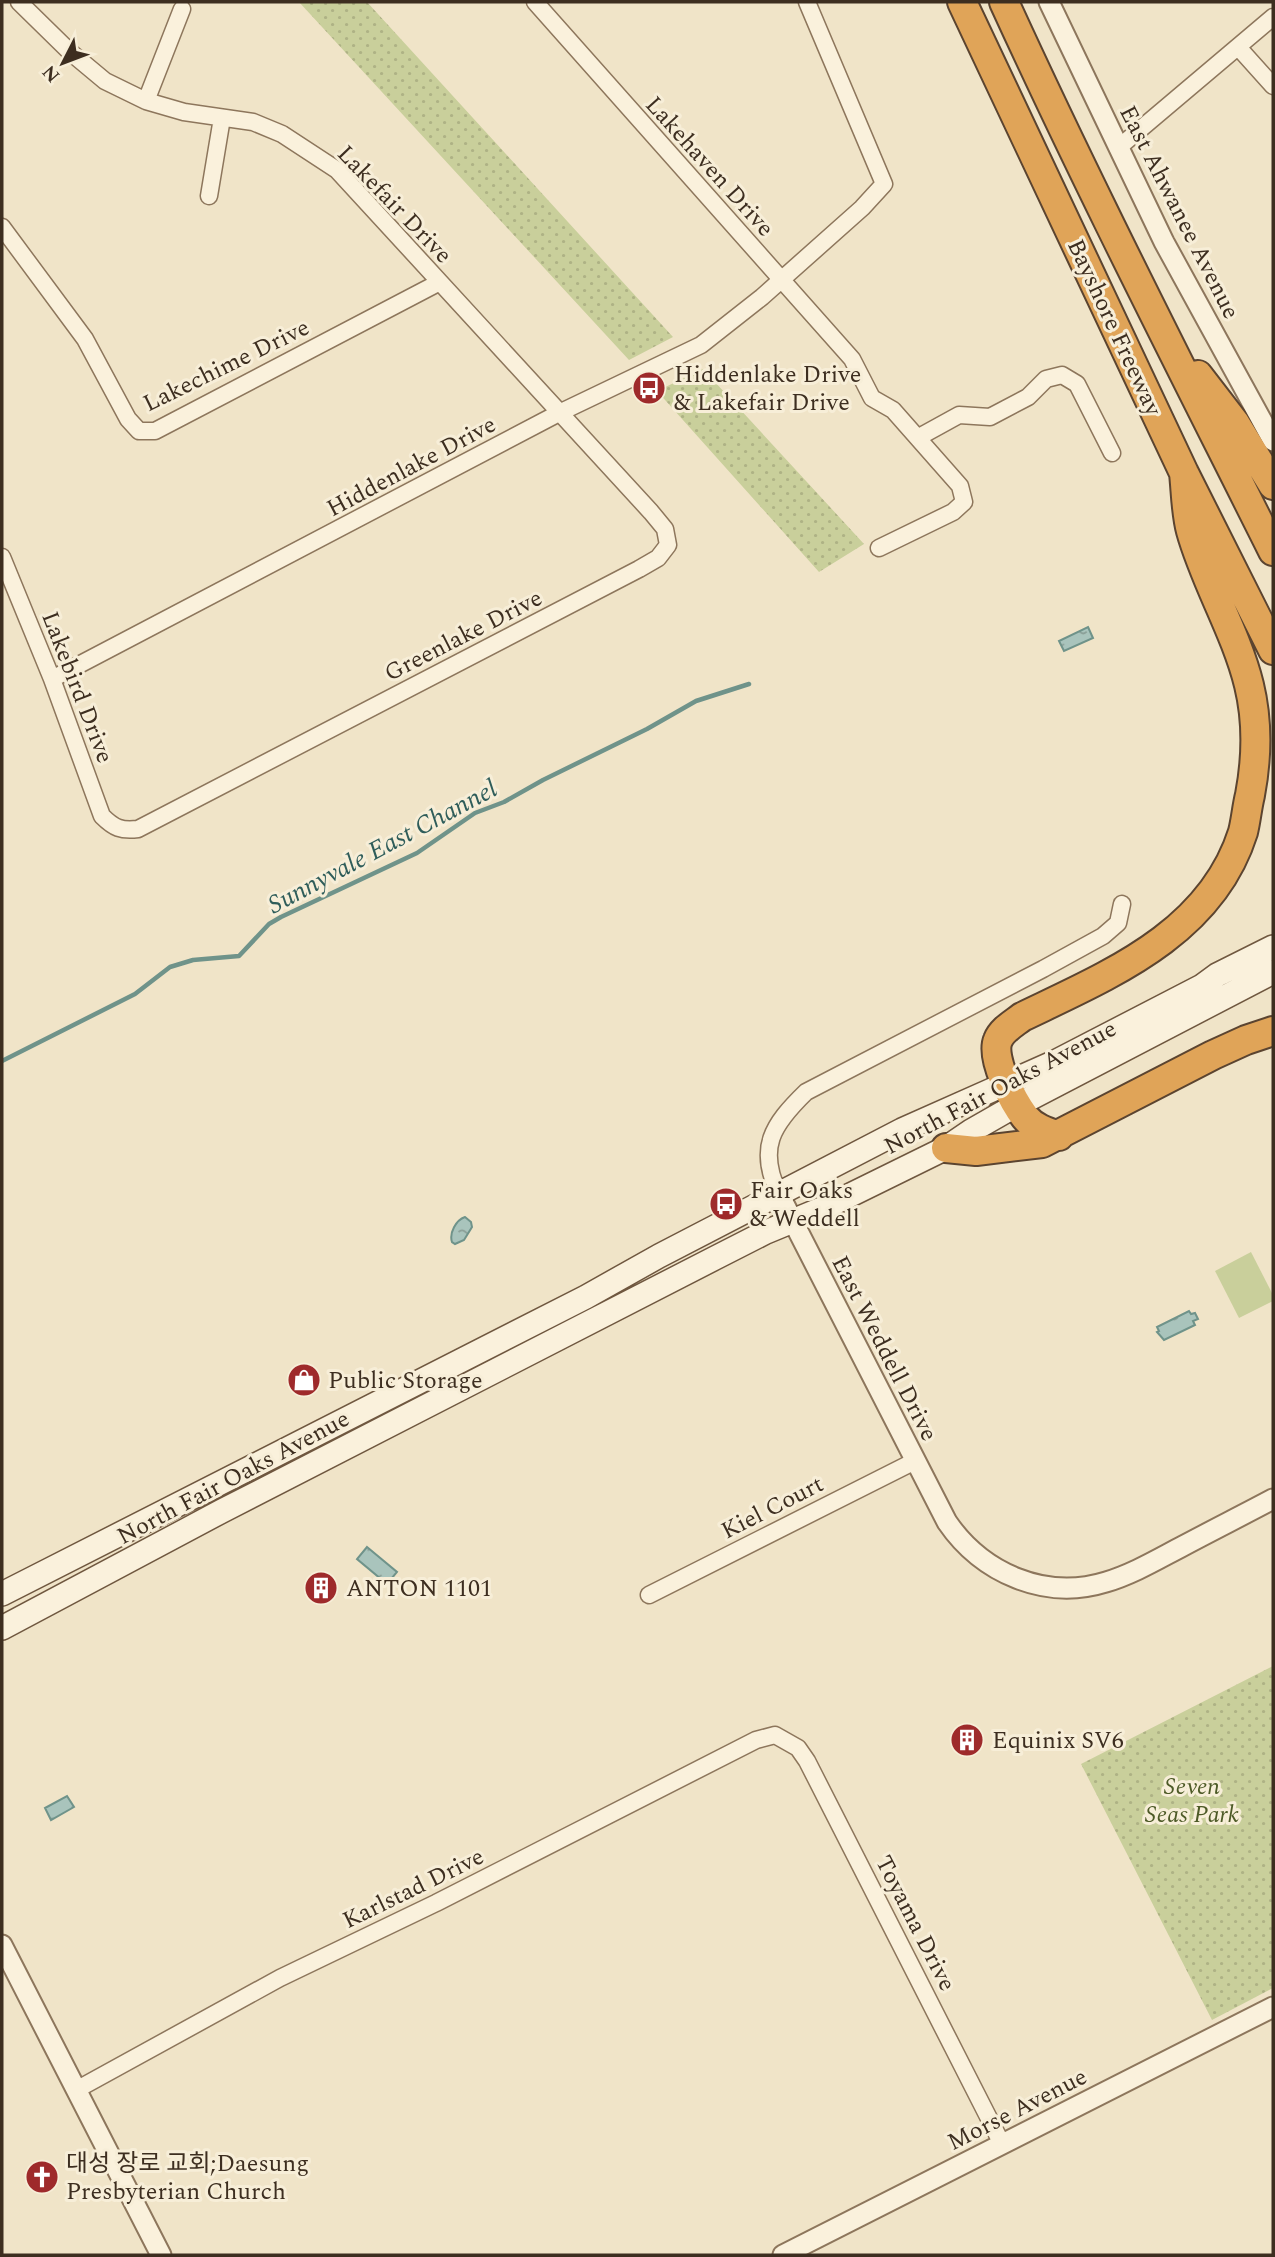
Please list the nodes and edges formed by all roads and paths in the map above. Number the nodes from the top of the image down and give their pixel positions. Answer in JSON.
{"nodes":[{"id":1,"x":19,"y":2,"type":"edge"},
{"id":2,"x":535,"y":2,"type":"edge"},
{"id":3,"x":807,"y":2,"type":"edge"},
{"id":4,"x":961,"y":2,"type":"edge"},
{"id":5,"x":1004,"y":2,"type":"edge"},
{"id":6,"x":1049,"y":2,"type":"edge"},
{"id":7,"x":182,"y":9,"type":"dead end"},
{"id":8,"x":1273,"y":17,"type":"edge"},
{"id":9,"x":1238,"y":47,"type":"junction"},
{"id":10,"x":1273,"y":86,"type":"edge"},
{"id":11,"x":146,"y":101,"type":"junction"},
{"id":12,"x":222,"y":118,"type":"junction"},
{"id":13,"x":1118,"y":148,"type":"junction"},
{"id":14,"x":209,"y":196,"type":"dead end"},
{"id":15,"x":2,"y":227,"type":"edge"},
{"id":16,"x":781,"y":281,"type":"junction"},
{"id":17,"x":439,"y":283,"type":"junction"},
{"id":18,"x":1158,"y":322,"type":"junction"},
{"id":19,"x":559,"y":414,"type":"junction"},
{"id":20,"x":919,"y":437,"type":"junction"},
{"id":21,"x":1273,"y":441,"type":"edge"},
{"id":22,"x":1112,"y":453,"type":"dead end"},
{"id":23,"x":1184,"y":473,"type":"junction"},
{"id":24,"x":1273,"y":485,"type":"edge"},
{"id":25,"x":879,"y":548,"type":"dead end"},
{"id":26,"x":1273,"y":551,"type":"edge"},
{"id":27,"x":2,"y":557,"type":"edge"},
{"id":28,"x":1273,"y":650,"type":"edge"},
{"id":29,"x":52,"y":678,"type":"junction"},
{"id":30,"x":117,"y":829,"type":"joint"},
{"id":31,"x":1122,"y":904,"type":"dead end"},
{"id":32,"x":1273,"y":947,"type":"edge"},
{"id":33,"x":1273,"y":972,"type":"edge"},
{"id":34,"x":1273,"y":1031,"type":"edge"},
{"id":35,"x":1013,"y":1094,"type":"junction"},
{"id":36,"x":1059,"y":1136,"type":"junction"},
{"id":37,"x":946,"y":1147,"type":"junction"},
{"id":38,"x":779,"y":1194,"type":"junction"},
{"id":39,"x":793,"y":1221,"type":"junction"},
{"id":40,"x":915,"y":1461,"type":"junction"},
{"id":41,"x":1273,"y":1499,"type":"edge"},
{"id":42,"x":2,"y":1594,"type":"edge"},
{"id":43,"x":649,"y":1595,"type":"dead end"},
{"id":44,"x":2,"y":1628,"type":"edge"},
{"id":45,"x":775,"y":1735,"type":"joint"},
{"id":46,"x":2,"y":1945,"type":"edge"},
{"id":47,"x":1273,"y":2007,"type":"edge"},
{"id":48,"x":76,"y":2090,"type":"junction"},
{"id":49,"x":1002,"y":2144,"type":"junction"},
{"id":50,"x":162,"y":2255,"type":"edge"},
{"id":51,"x":783,"y":2255,"type":"edge"}],
"edges":[{"from":1,"to":11,"type":"street","name":"Lakefair Drive"},
{"from":2,"to":16,"type":"street","name":"Lakehaven Drive"},
{"from":3,"to":16,"type":"street","name":"Hiddenlake Drive"},
{"from":4,"to":23,"type":"highway","name":"Bayshore Freeway"},
{"from":5,"to":18,"type":"highway","name":"Bayshore Freeway"},
{"from":6,"to":13,"type":"street","name":"East Ahwanee Avenue"},
{"from":7,"to":11,"type":"street"},
{"from":8,"to":9,"type":"street"},
{"from":9,"to":10,"type":"street"},
{"from":9,"to":13,"type":"street"},
{"from":11,"to":12,"type":"street","name":"Lakefair Drive"},
{"from":12,"to":14,"type":"street"},
{"from":12,"to":17,"type":"street","name":"Lakefair Drive"},
{"from":13,"to":21,"type":"street","name":"East Ahwanee Avenue"},
{"from":15,"to":17,"type":"street","name":"Lakechime Drive"},
{"from":16,"to":19,"type":"street","name":"Hiddenlake Drive"},
{"from":16,"to":20,"type":"street","name":"Lakehaven Drive"},
{"from":17,"to":19,"type":"street","name":"Lakefair Drive"},
{"from":18,"to":24,"type":"highway"},
{"from":18,"to":26,"type":"highway","name":"Bayshore Freeway"},
{"from":19,"to":29,"type":"street","name":"Hiddenlake Drive"},
{"from":19,"to":30,"type":"street","name":"Greenlake Drive"},
{"from":20,"to":22,"type":"street"},
{"from":20,"to":25,"type":"street"},
{"from":23,"to":28,"type":"highway","name":"Bayshore Freeway"},
{"from":23,"to":35,"type":"highway"},
{"from":27,"to":29,"type":"street","name":"Lakebird Drive"},
{"from":29,"to":30,"type":"street","name":"Lakebird Drive"},
{"from":31,"to":38,"type":"street","name":"East Weddell Drive"},
{"from":32,"to":35,"type":"main road","name":"North Fair Oaks Avenue"},
{"from":33,"to":35,"type":"main road","name":"North Fair Oaks Avenue"},
{"from":34,"to":36,"type":"highway"},
{"from":35,"to":36,"type":"highway"},
{"from":35,"to":37,"type":"main road","name":"North Fair Oaks Avenue"},
{"from":35,"to":38,"type":"main road","name":"North Fair Oaks Avenue"},
{"from":36,"to":37,"type":"highway"},
{"from":37,"to":39,"type":"main road","name":"North Fair Oaks Avenue"},
{"from":38,"to":39,"type":"street","name":"East Weddell Drive"},
{"from":38,"to":42,"type":"main road","name":"North Fair Oaks Avenue"},
{"from":39,"to":40,"type":"street","name":"East Weddell Drive"},
{"from":39,"to":44,"type":"main road","name":"North Fair Oaks Avenue"},
{"from":40,"to":41,"type":"street","name":"East Weddell Drive"},
{"from":40,"to":43,"type":"street","name":"Kiel Court"},
{"from":45,"to":48,"type":"street","name":"Karlstad Drive"},
{"from":45,"to":49,"type":"street","name":"Toyama Drive"},
{"from":46,"to":48,"type":"street"},
{"from":47,"to":49,"type":"street","name":"Morse Avenue"},
{"from":48,"to":50,"type":"street"},
{"from":49,"to":51,"type":"street","name":"Morse Avenue"}]}
